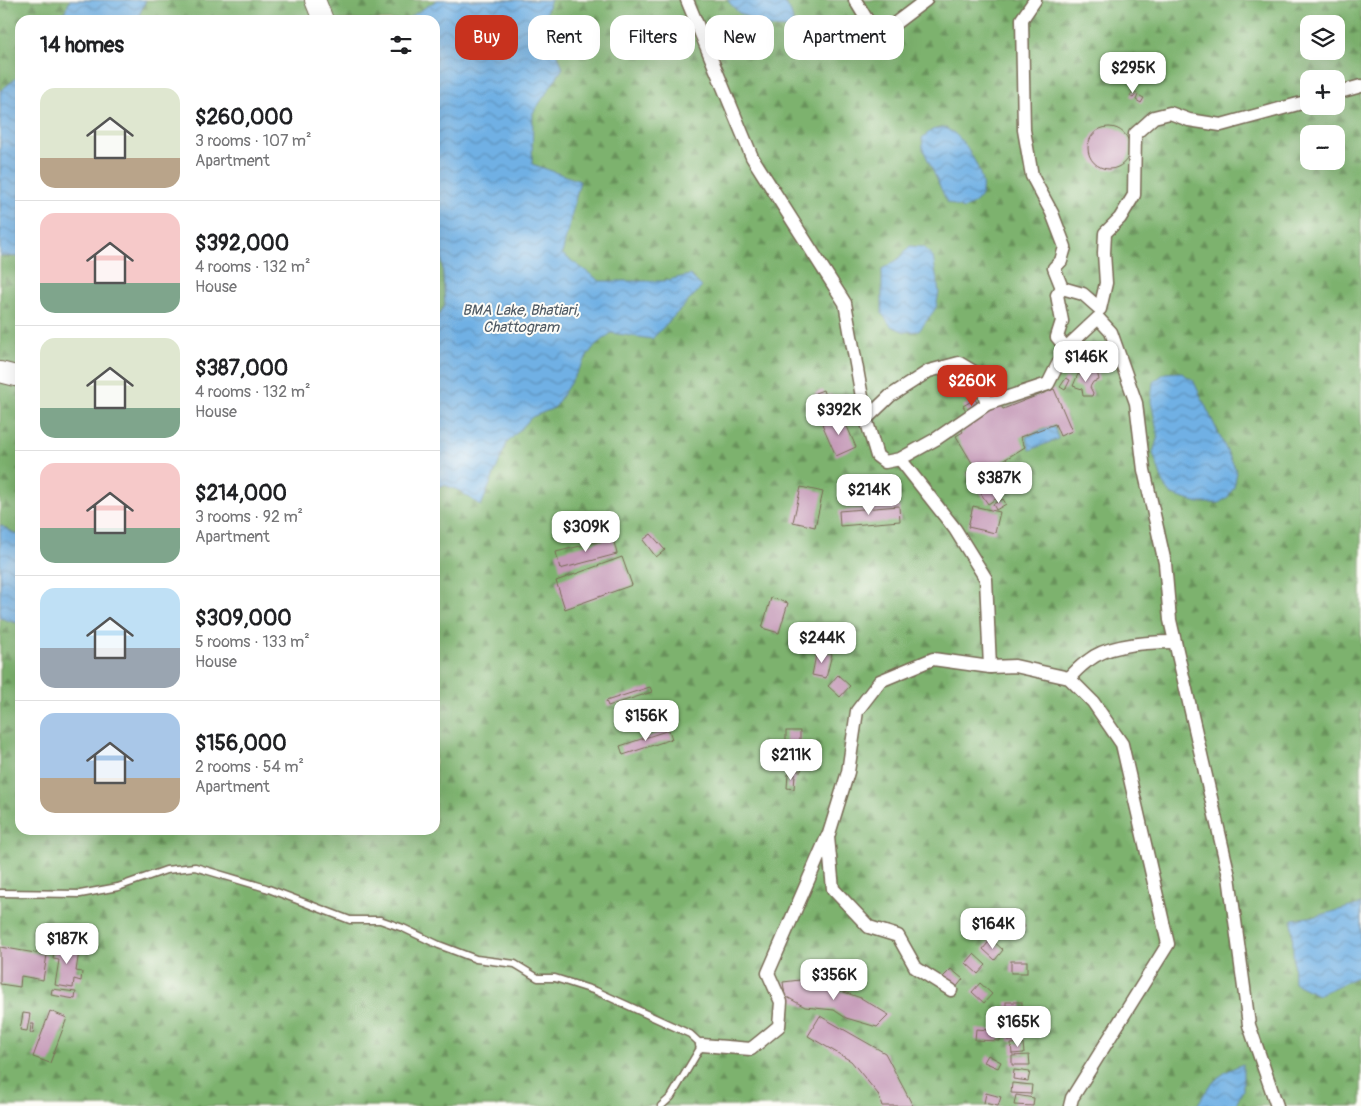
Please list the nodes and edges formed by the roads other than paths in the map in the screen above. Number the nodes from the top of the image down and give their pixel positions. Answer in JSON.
{"nodes":[{"id":1,"x":315,"y":0,"type":"edge"},
{"id":2,"x":687,"y":0,"type":"edge"},
{"id":3,"x":855,"y":0,"type":"edge"},
{"id":4,"x":926,"y":0,"type":"edge"},
{"id":5,"x":1035,"y":0,"type":"edge"},
{"id":6,"x":321,"y":15,"type":"edge"},
{"id":7,"x":1361,"y":86,"type":"edge"},
{"id":8,"x":1345,"y":90,"type":"edge"},
{"id":9,"x":1300,"y":103,"type":"edge"},
{"id":10,"x":1062,"y":288,"type":"junction"},
{"id":11,"x":1099,"y":313,"type":"junction"},
{"id":12,"x":1066,"y":348,"type":"junction"},
{"id":13,"x":0,"y":372,"type":"edge"},
{"id":14,"x":15,"y":376,"type":"edge"},
{"id":15,"x":987,"y":404,"type":"junction"},
{"id":16,"x":866,"y":419,"type":"junction"},
{"id":17,"x":900,"y":460,"type":"junction"},
{"id":18,"x":1175,"y":642,"type":"junction"},
{"id":19,"x":990,"y":667,"type":"junction"},
{"id":20,"x":1069,"y":678,"type":"junction"},
{"id":21,"x":828,"y":837,"type":"junction"},
{"id":22,"x":0,"y":893,"type":"edge"},
{"id":23,"x":952,"y":990,"type":"dead end"},
{"id":24,"x":702,"y":1045,"type":"junction"},
{"id":25,"x":661,"y":1106,"type":"edge"},
{"id":26,"x":1070,"y":1106,"type":"edge"},
{"id":27,"x":1277,"y":1106,"type":"edge"}],
"edges":[{"from":1,"to":6,"type":"main road"},
{"from":2,"to":16,"type":"street"},
{"from":3,"to":4,"type":"street"},
{"from":5,"to":10,"type":"street"},
{"from":7,"to":8,"type":"street"},
{"from":9,"to":11,"type":"street"},
{"from":10,"to":11,"type":"street"},
{"from":10,"to":12,"type":"street"},
{"from":11,"to":12,"type":"street"},
{"from":11,"to":18,"type":"street"},
{"from":12,"to":15,"type":"street"},
{"from":13,"to":14,"type":"main road"},
{"from":15,"to":16,"type":"street"},
{"from":15,"to":17,"type":"street"},
{"from":16,"to":17,"type":"street"},
{"from":17,"to":19,"type":"street"},
{"from":18,"to":20,"type":"street"},
{"from":18,"to":27,"type":"street"},
{"from":19,"to":20,"type":"street"},
{"from":19,"to":21,"type":"street"},
{"from":20,"to":26,"type":"street"},
{"from":21,"to":23,"type":"street"},
{"from":21,"to":24,"type":"street"},
{"from":22,"to":24,"type":"lane"},
{"from":24,"to":25,"type":"lane"}]}
